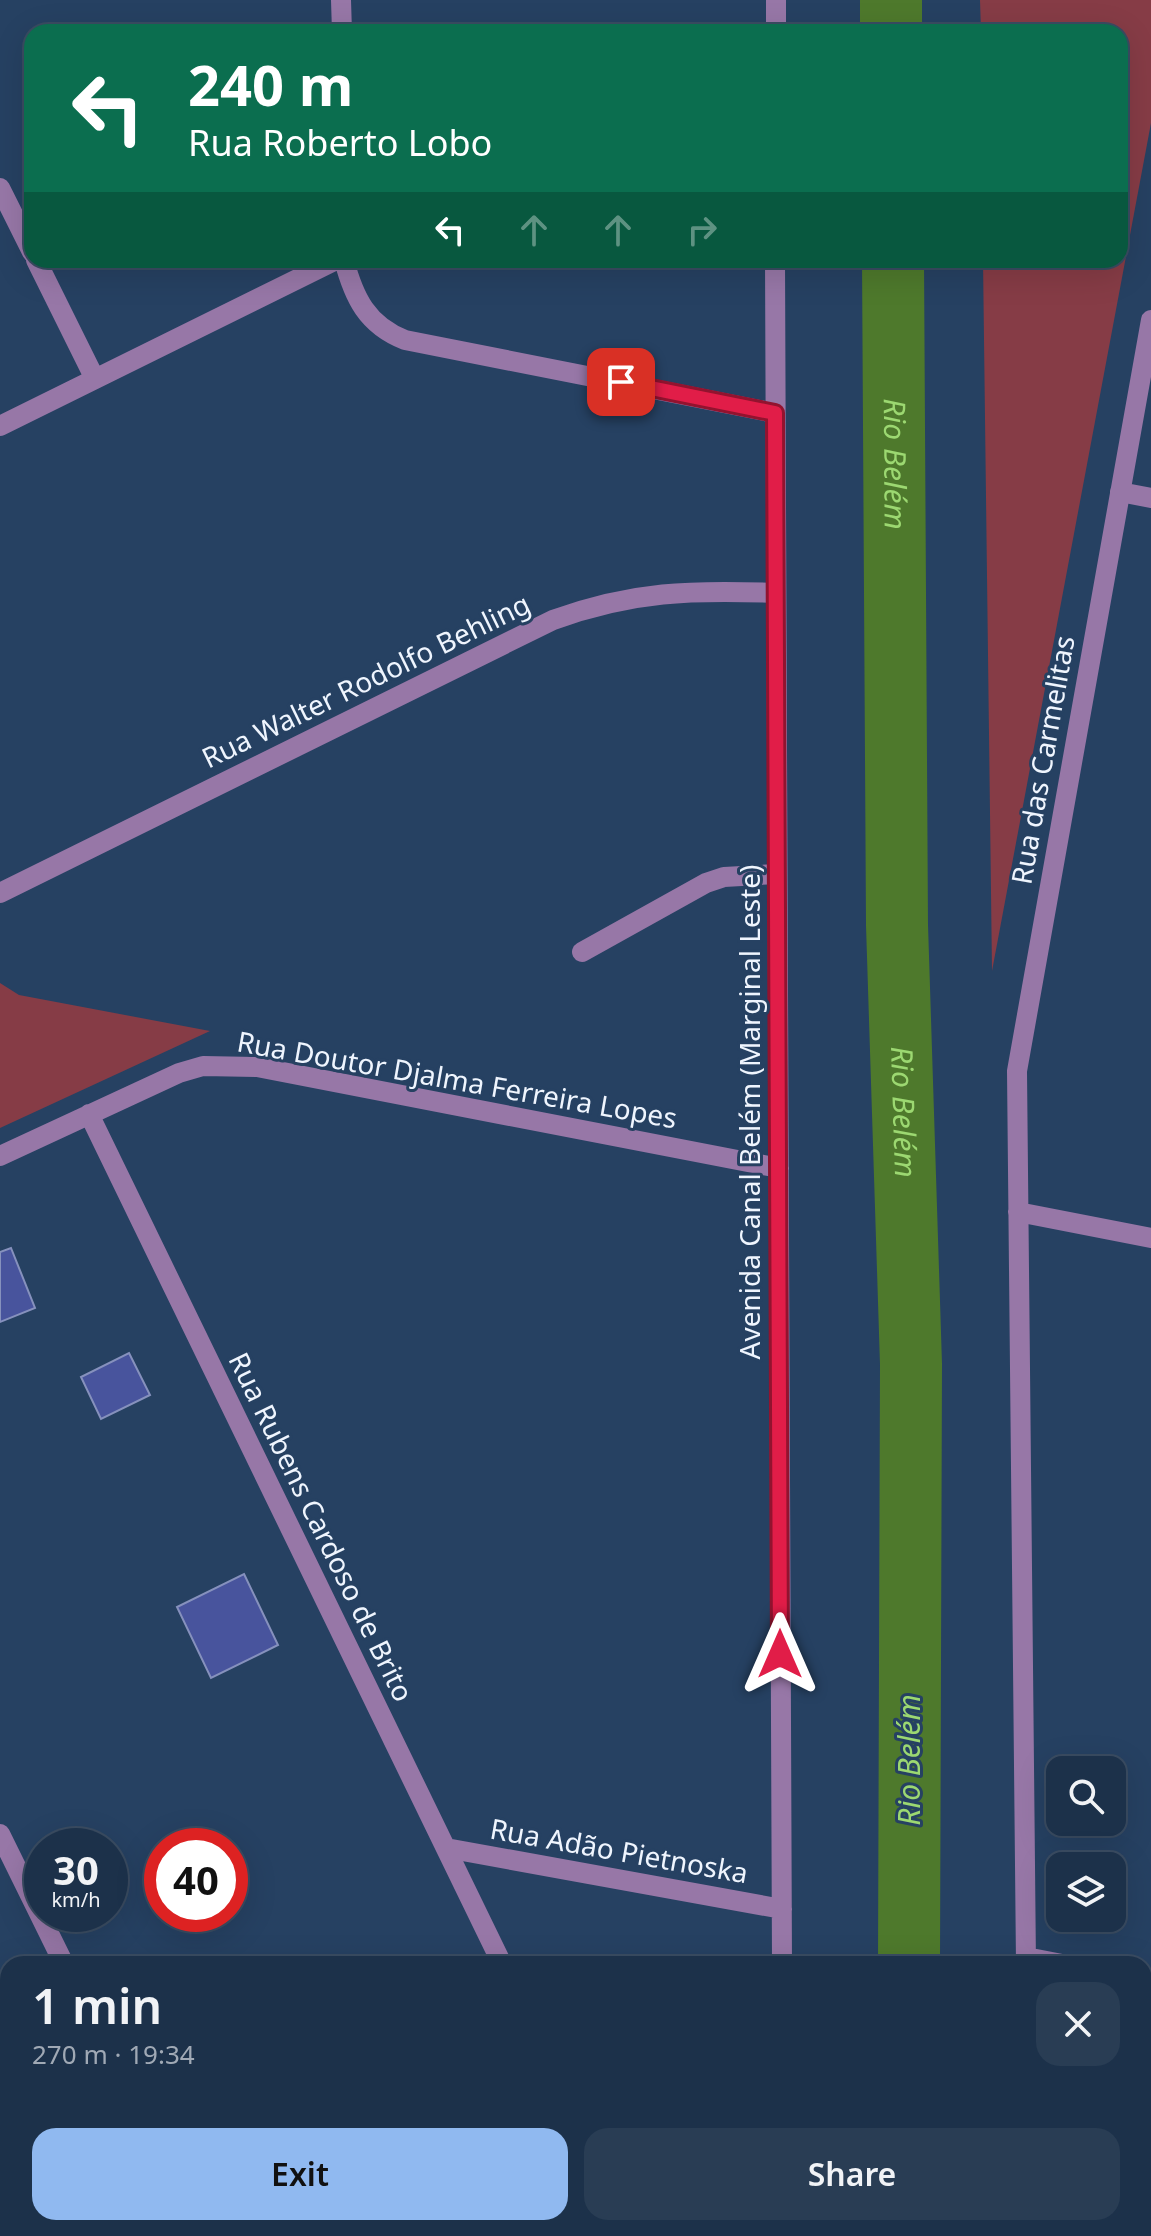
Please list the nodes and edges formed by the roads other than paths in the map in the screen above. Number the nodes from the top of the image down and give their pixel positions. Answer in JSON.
{"nodes":[{"id":1,"x":341,"y":0,"type":"edge"},
{"id":2,"x":776,"y":0,"type":"edge"},
{"id":3,"x":342,"y":24,"type":"edge"},
{"id":4,"x":776,"y":24,"type":"edge"},
{"id":5,"x":0,"y":188,"type":"edge"},
{"id":6,"x":24,"y":236,"type":"edge"},
{"id":7,"x":40,"y":268,"type":"edge"},
{"id":8,"x":320,"y":268,"type":"edge"},
{"id":9,"x":347,"y":268,"type":"edge"},
{"id":10,"x":775,"y":268,"type":"edge"},
{"id":11,"x":1151,"y":320,"type":"edge"},
{"id":12,"x":95,"y":379,"type":"junction"},
{"id":13,"x":775,"y":413,"type":"junction"},
{"id":14,"x":0,"y":426,"type":"edge"},
{"id":15,"x":1120,"y":492,"type":"junction"},
{"id":16,"x":1151,"y":498,"type":"edge"},
{"id":17,"x":776,"y":593,"type":"junction"},
{"id":18,"x":777,"y":874,"type":"junction"},
{"id":19,"x":0,"y":893,"type":"edge"},
{"id":20,"x":582,"y":952,"type":"dead end"},
{"id":21,"x":89,"y":1114,"type":"junction"},
{"id":22,"x":0,"y":1156,"type":"edge"},
{"id":23,"x":779,"y":1168,"type":"junction"},
{"id":24,"x":1018,"y":1212,"type":"junction"},
{"id":25,"x":1151,"y":1238,"type":"edge"},
{"id":26,"x":0,"y":1834,"type":"edge"},
{"id":27,"x":446,"y":1848,"type":"junction"},
{"id":28,"x":782,"y":1909,"type":"junction"},
{"id":29,"x":60,"y":1956,"type":"edge"},
{"id":30,"x":498,"y":1956,"type":"edge"},
{"id":31,"x":782,"y":1956,"type":"edge"},
{"id":32,"x":1026,"y":1956,"type":"edge"}],
"edges":[{"from":1,"to":3,"type":"street"},
{"from":2,"to":4,"type":"street"},
{"from":5,"to":6,"type":"street"},
{"from":7,"to":12,"type":"street"},
{"from":8,"to":12,"type":"street"},
{"from":9,"to":13,"type":"street"},
{"from":10,"to":13,"type":"street","name":"Avenida Canal Belém (Marginal Leste)"},
{"from":11,"to":15,"type":"street","name":"Rua das Carmelitas"},
{"from":12,"to":14,"type":"street"},
{"from":13,"to":17,"type":"street","name":"Avenida Canal Belém (Marginal Leste)"},
{"from":15,"to":16,"type":"street"},
{"from":15,"to":24,"type":"street","name":"Rua das Carmelitas"},
{"from":17,"to":18,"type":"street","name":"Avenida Canal Belém (Marginal Leste)"},
{"from":17,"to":19,"type":"street","name":"Rua Walter Rodolfo Behling"},
{"from":18,"to":20,"type":"street"},
{"from":18,"to":23,"type":"street","name":"Avenida Canal Belém (Marginal Leste)"},
{"from":21,"to":22,"type":"street","name":"Rua Doutor Djalma Ferreira Lopes"},
{"from":21,"to":23,"type":"street","name":"Rua Doutor Djalma Ferreira Lopes"},
{"from":21,"to":27,"type":"street","name":"Rua Rubens Cardoso de Brito"},
{"from":23,"to":28,"type":"street","name":"Avenida Canal Belém (Marginal Leste)"},
{"from":24,"to":25,"type":"street"},
{"from":24,"to":32,"type":"street","name":"Rua das Carmelitas"},
{"from":26,"to":29,"type":"street"},
{"from":27,"to":28,"type":"street","name":"Rua Adão Pietnoska"},
{"from":27,"to":30,"type":"street","name":"Rua Rubens Cardoso de Brito"},
{"from":28,"to":31,"type":"street","name":"Avenida Canal Belém (Marginal Leste)"}]}
